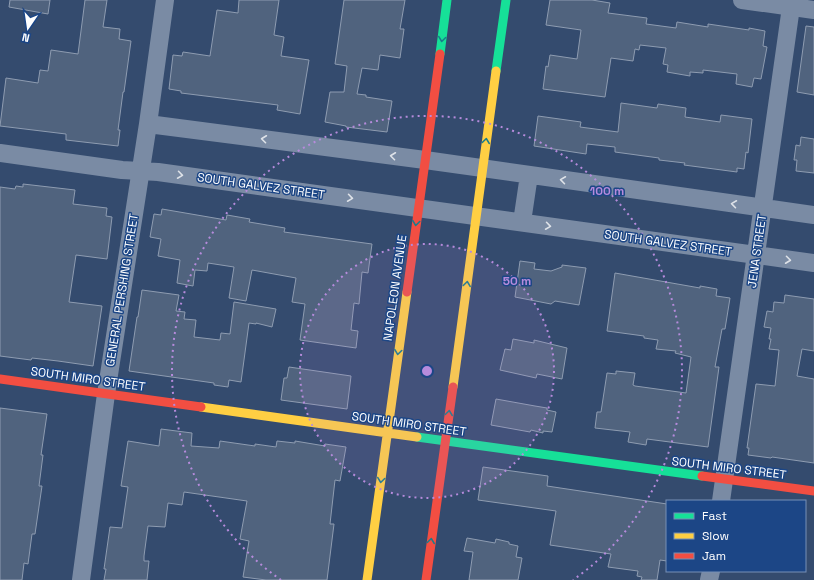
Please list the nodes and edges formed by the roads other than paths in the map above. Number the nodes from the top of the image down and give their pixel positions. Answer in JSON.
{"nodes":[{"id":1,"x":165,"y":0,"type":"edge"},
{"id":2,"x":447,"y":0,"type":"edge"},
{"id":3,"x":506,"y":0,"type":"edge"},
{"id":4,"x":742,"y":0,"type":"edge"},
{"id":5,"x":792,"y":3,"type":"edge"},
{"id":6,"x":814,"y":10,"type":"edge"},
{"id":7,"x":148,"y":124,"type":"junction"},
{"id":8,"x":0,"y":153,"type":"edge"},
{"id":9,"x":425,"y":160,"type":"junction"},
{"id":10,"x":483,"y":168,"type":"junction"},
{"id":11,"x":141,"y":171,"type":"junction"},
{"id":12,"x":529,"y":175,"type":"junction"},
{"id":13,"x":419,"y":207,"type":"junction"},
{"id":14,"x":763,"y":208,"type":"junction"},
{"id":15,"x":476,"y":215,"type":"junction"},
{"id":16,"x":814,"y":215,"type":"edge"},
{"id":17,"x":522,"y":222,"type":"junction"},
{"id":18,"x":756,"y":256,"type":"junction"},
{"id":19,"x":814,"y":263,"type":"edge"},
{"id":20,"x":0,"y":379,"type":"edge"},
{"id":21,"x":106,"y":394,"type":"junction"},
{"id":22,"x":387,"y":433,"type":"junction"},
{"id":23,"x":445,"y":441,"type":"junction"},
{"id":24,"x":724,"y":479,"type":"junction"},
{"id":25,"x":814,"y":491,"type":"edge"},
{"id":26,"x":721,"y":500,"type":"edge"},
{"id":27,"x":81,"y":580,"type":"edge"},
{"id":28,"x":367,"y":580,"type":"edge"},
{"id":29,"x":426,"y":580,"type":"edge"}],
"edges":[{"from":1,"to":7,"type":"street","name":"GENERAL PERSHING STREET"},
{"from":2,"to":9,"type":"main road","name":"NAPOLEON AVENUE","one_way":true},
{"from":10,"to":3,"type":"main road","one_way":true},
{"from":4,"to":5,"type":"street"},
{"from":5,"to":6,"type":"street"},
{"from":5,"to":14,"type":"street","name":"JENA STREET"},
{"from":9,"to":7,"type":"street","one_way":true},
{"from":7,"to":11,"type":"street","name":"GENERAL PERSHING STREET"},
{"from":8,"to":11,"type":"street","name":"SOUTH GALVEZ STREET"},
{"from":9,"to":10,"type":"street"},
{"from":9,"to":13,"type":"main road","name":"NAPOLEON AVENUE"},
{"from":10,"to":12,"type":"street"},
{"from":10,"to":15,"type":"main road"},
{"from":11,"to":13,"type":"street","name":"SOUTH GALVEZ STREET","one_way":true},
{"from":11,"to":21,"type":"street","name":"GENERAL PERSHING STREET"},
{"from":14,"to":12,"type":"street","one_way":true},
{"from":12,"to":17,"type":"street"},
{"from":13,"to":15,"type":"street","name":"SOUTH GALVEZ STREET"},
{"from":13,"to":22,"type":"main road","name":"NAPOLEON AVENUE","one_way":true},
{"from":14,"to":16,"type":"street"},
{"from":14,"to":18,"type":"street","name":"JENA STREET"},
{"from":15,"to":17,"type":"street","name":"SOUTH GALVEZ STREET"},
{"from":23,"to":15,"type":"main road","one_way":true},
{"from":17,"to":18,"type":"street","name":"SOUTH GALVEZ STREET","one_way":true},
{"from":18,"to":19,"type":"street","name":"SOUTH GALVEZ STREET","one_way":true},
{"from":18,"to":24,"type":"street","name":"JENA STREET"},
{"from":20,"to":21,"type":"main road","name":"SOUTH MIRO STREET"},
{"from":21,"to":22,"type":"main road","name":"SOUTH MIRO STREET"},
{"from":21,"to":27,"type":"street","name":"GENERAL PERSHING STREET"},
{"from":22,"to":23,"type":"main road","name":"SOUTH MIRO STREET"},
{"from":22,"to":28,"type":"main road","name":"NAPOLEON AVENUE","one_way":true},
{"from":23,"to":24,"type":"main road","name":"SOUTH MIRO STREET"},
{"from":29,"to":23,"type":"main road","one_way":true},
{"from":24,"to":25,"type":"main road","name":"SOUTH MIRO STREET"},
{"from":24,"to":26,"type":"street","name":"JENA STREET"}]}
